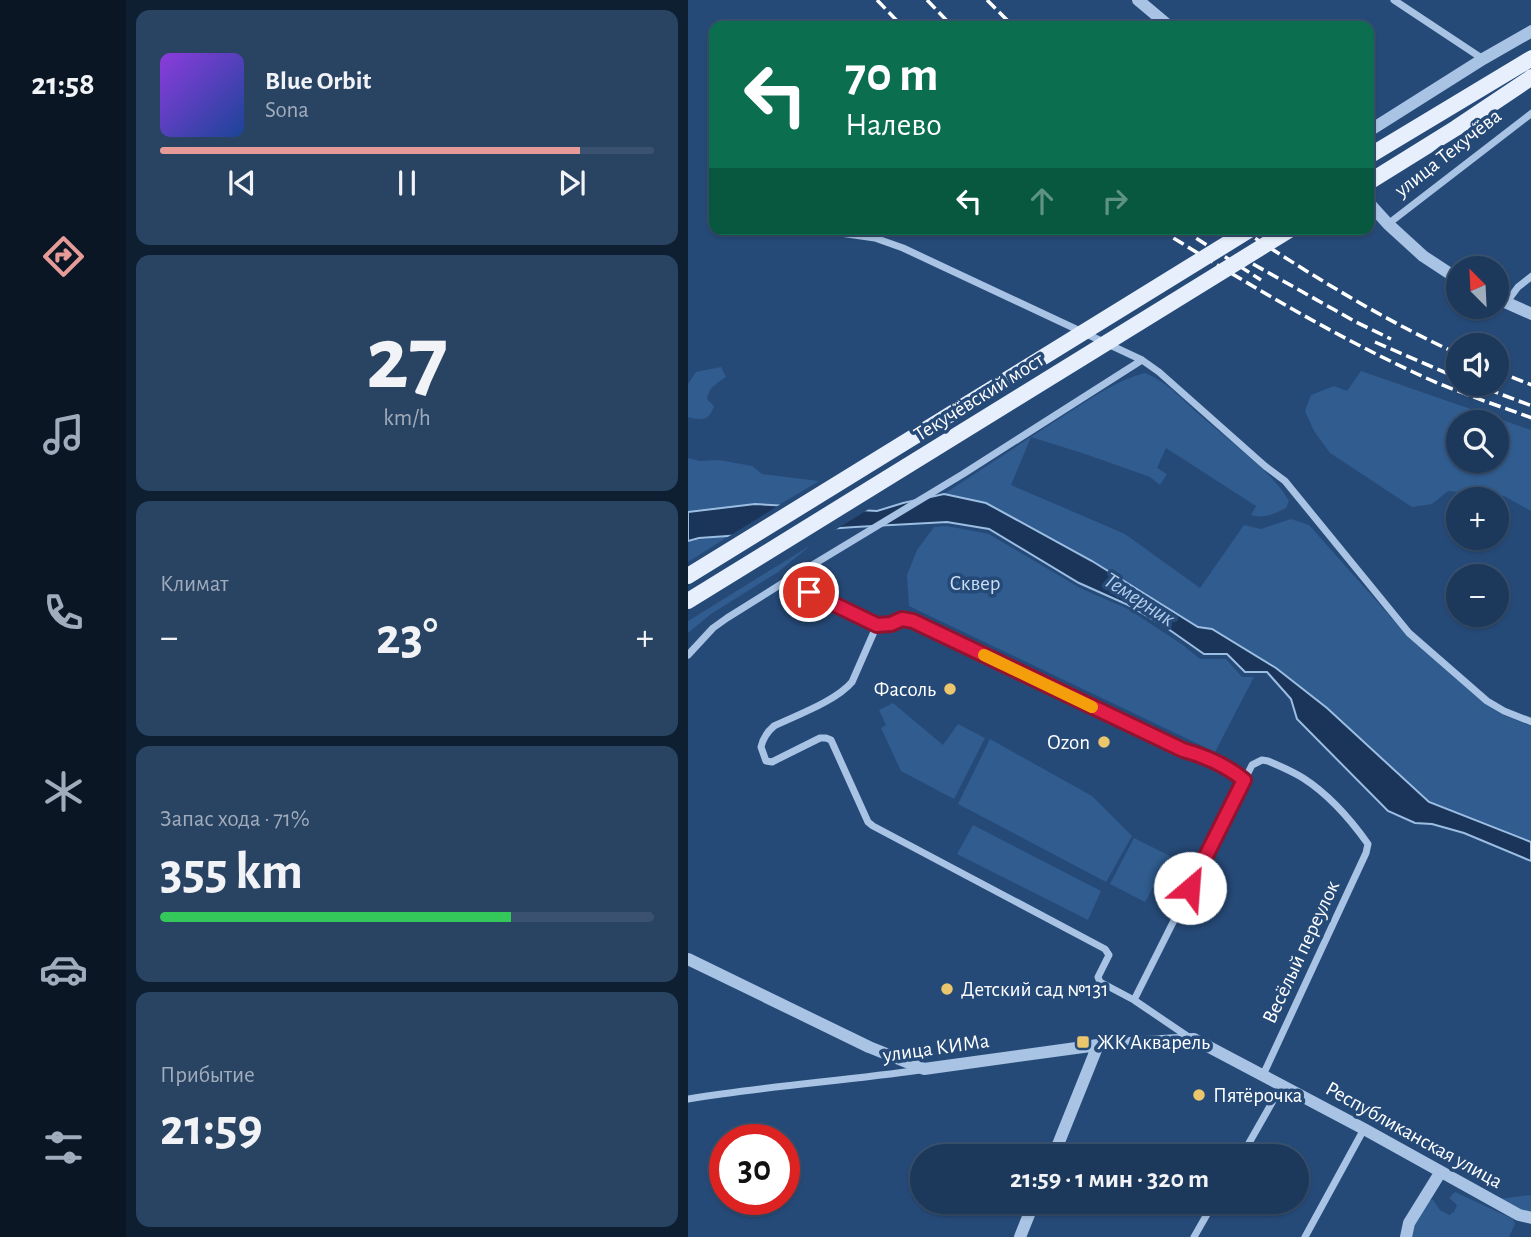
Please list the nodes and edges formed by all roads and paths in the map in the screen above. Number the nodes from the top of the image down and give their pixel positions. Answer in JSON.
{"nodes":[{"id":1,"x":1138,"y":0,"type":"edge"},
{"id":2,"x":1394,"y":0,"type":"edge"},
{"id":3,"x":1163,"y":21,"type":"edge"},
{"id":4,"x":1531,"y":32,"type":"edge"},
{"id":5,"x":1531,"y":58,"type":"edge"},
{"id":6,"x":1483,"y":59,"type":"junction"},
{"id":7,"x":1531,"y":77,"type":"edge"},
{"id":8,"x":1531,"y":113,"type":"edge"},
{"id":9,"x":1374,"y":128,"type":"edge"},
{"id":10,"x":1374,"y":153,"type":"edge"},
{"id":11,"x":1374,"y":179,"type":"edge"},
{"id":12,"x":1374,"y":209,"type":"edge"},
{"id":13,"x":1388,"y":224,"type":"junction"},
{"id":14,"x":854,"y":235,"type":"edge"},
{"id":15,"x":1240,"y":235,"type":"edge"},
{"id":16,"x":1281,"y":235,"type":"edge"},
{"id":17,"x":1446,"y":271,"type":"edge"},
{"id":18,"x":1531,"y":276,"type":"edge"},
{"id":19,"x":1509,"y":294,"type":"edge"},
{"id":20,"x":1509,"y":304,"type":"edge"},
{"id":21,"x":1531,"y":314,"type":"edge"},
{"id":22,"x":1142,"y":360,"type":"junction"},
{"id":23,"x":688,"y":576,"type":"edge"},
{"id":24,"x":786,"y":581,"type":"junction"},
{"id":25,"x":688,"y":601,"type":"edge"},
{"id":26,"x":877,"y":625,"type":"junction"},
{"id":27,"x":688,"y":655,"type":"edge"},
{"id":28,"x":1531,"y":722,"type":"edge"},
{"id":29,"x":1244,"y":780,"type":"junction"},
{"id":30,"x":688,"y":959,"type":"edge"},
{"id":31,"x":1134,"y":1000,"type":"junction"},
{"id":32,"x":1190,"y":1038,"type":"junction"},
{"id":33,"x":1098,"y":1045,"type":"junction"},
{"id":34,"x":924,"y":1069,"type":"junction"},
{"id":35,"x":1263,"y":1075,"type":"junction"},
{"id":36,"x":1282,"y":1085,"type":"junction"},
{"id":37,"x":688,"y":1099,"type":"edge"},
{"id":38,"x":1364,"y":1129,"type":"junction"},
{"id":39,"x":1058,"y":1144,"type":"edge"},
{"id":40,"x":1248,"y":1144,"type":"edge"},
{"id":41,"x":1440,"y":1172,"type":"junction"},
{"id":42,"x":1029,"y":1214,"type":"edge"},
{"id":43,"x":1207,"y":1214,"type":"edge"},
{"id":44,"x":1531,"y":1219,"type":"edge"},
{"id":45,"x":1020,"y":1237,"type":"edge"},
{"id":46,"x":1194,"y":1237,"type":"edge"},
{"id":47,"x":1306,"y":1237,"type":"edge"},
{"id":48,"x":1406,"y":1237,"type":"edge"}],
"edges":[{"from":1,"to":3,"type":"street"},
{"from":2,"to":6,"type":"street"},
{"from":4,"to":6,"type":"street"},
{"from":5,"to":10,"type":"main road"},
{"from":6,"to":9,"type":"street"},
{"from":7,"to":11,"type":"main road"},
{"from":8,"to":13,"type":"street","name":"улица Текучёва"},
{"from":12,"to":13,"type":"street"},
{"from":13,"to":17,"type":"street"},
{"from":14,"to":22,"type":"street"},
{"from":15,"to":23,"type":"main road","name":"Текучёвский мост","bridge":true},
{"from":16,"to":25,"type":"main road","name":"Текучёвский мост","bridge":true},
{"from":18,"to":19,"type":"street"},
{"from":20,"to":21,"type":"street"},
{"from":22,"to":24,"type":"street"},
{"from":22,"to":28,"type":"street"},
{"from":24,"to":26,"type":"street"},
{"from":24,"to":27,"type":"street"},
{"from":26,"to":29,"type":"street"},
{"from":26,"to":31,"type":"street","name":"Республиканская улица"},
{"from":29,"to":31,"type":"street"},
{"from":29,"to":35,"type":"street","name":"Весёлый переулок"},
{"from":30,"to":34,"type":"street"},
{"from":31,"to":32,"type":"street","name":"Республиканская улица"},
{"from":32,"to":33,"type":"street","name":"улица КИМа"},
{"from":32,"to":35,"type":"street","name":"Республиканская улица"},
{"from":33,"to":34,"type":"street","name":"улица КИМа"},
{"from":33,"to":39,"type":"street"},
{"from":34,"to":37,"type":"street","name":"улица КИМа"},
{"from":35,"to":36,"type":"street","name":"Республиканская улица"},
{"from":36,"to":38,"type":"street","name":"Республиканская улица"},
{"from":36,"to":40,"type":"street"},
{"from":38,"to":41,"type":"street","name":"Республиканская улица"},
{"from":38,"to":47,"type":"street"},
{"from":41,"to":44,"type":"street","name":"Республиканская улица"},
{"from":41,"to":48,"type":"street"},
{"from":42,"to":45,"type":"street"},
{"from":43,"to":46,"type":"street"}]}
